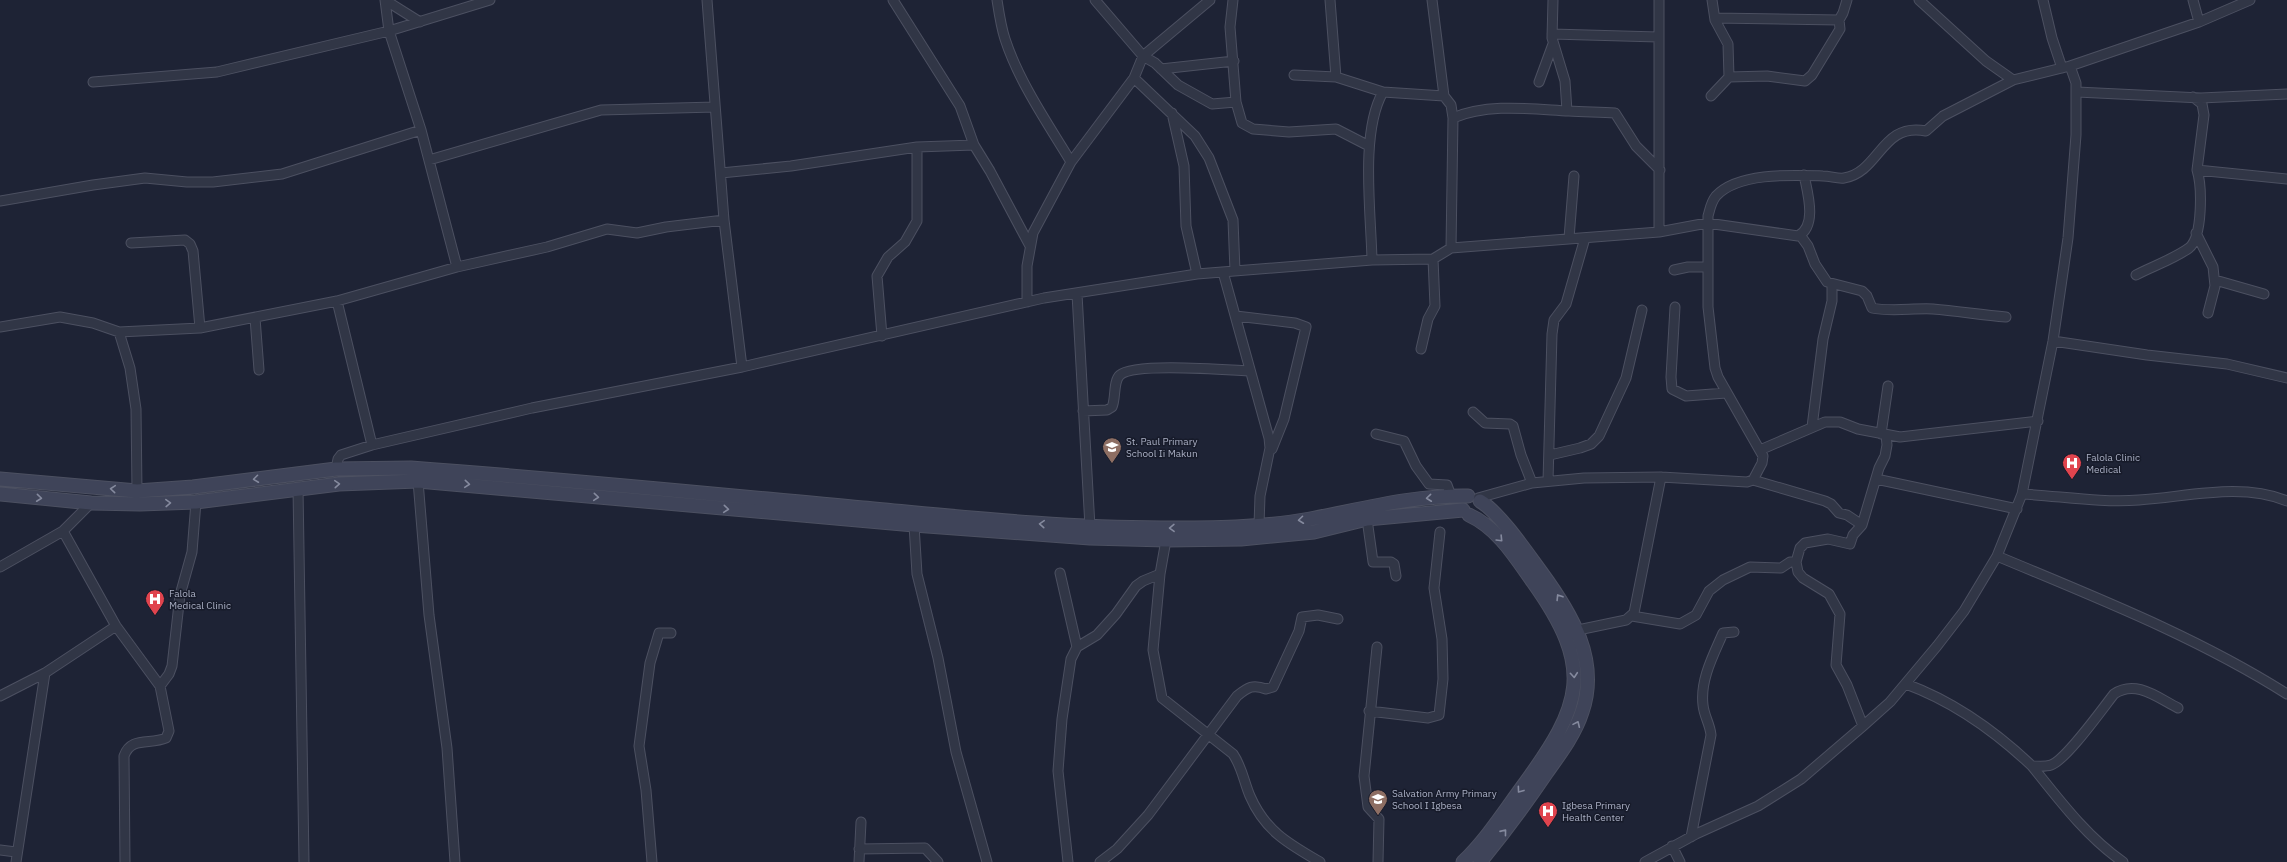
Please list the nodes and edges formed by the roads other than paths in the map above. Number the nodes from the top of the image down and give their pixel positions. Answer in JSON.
{"nodes":[{"id":1,"x":385,"y":0,"type":"edge"},
{"id":2,"x":490,"y":0,"type":"edge"},
{"id":3,"x":707,"y":0,"type":"edge"},
{"id":4,"x":893,"y":0,"type":"edge"},
{"id":5,"x":997,"y":0,"type":"edge"},
{"id":6,"x":1095,"y":0,"type":"edge"},
{"id":7,"x":1210,"y":0,"type":"edge"},
{"id":8,"x":1233,"y":0,"type":"edge"},
{"id":9,"x":1330,"y":0,"type":"edge"},
{"id":10,"x":1432,"y":0,"type":"edge"},
{"id":11,"x":1554,"y":0,"type":"edge"},
{"id":12,"x":1659,"y":0,"type":"edge"},
{"id":13,"x":1712,"y":0,"type":"edge"},
{"id":14,"x":1847,"y":0,"type":"edge"},
{"id":15,"x":1919,"y":0,"type":"edge"},
{"id":16,"x":2043,"y":0,"type":"edge"},
{"id":17,"x":2193,"y":0,"type":"edge"},
{"id":18,"x":2250,"y":0,"type":"edge"},
{"id":19,"x":2229,"y":5,"type":"edge"},
{"id":20,"x":1714,"y":18,"type":"junction"},
{"id":21,"x":1839,"y":20,"type":"junction"},
{"id":22,"x":420,"y":22,"type":"junction"},
{"id":23,"x":2199,"y":22,"type":"junction"},
{"id":24,"x":389,"y":31,"type":"junction"},
{"id":25,"x":1552,"y":34,"type":"junction"},
{"id":26,"x":1658,"y":37,"type":"junction"},
{"id":27,"x":1553,"y":44,"type":"junction"},
{"id":28,"x":1143,"y":56,"type":"junction"},
{"id":29,"x":1234,"y":61,"type":"junction"},
{"id":30,"x":2066,"y":67,"type":"junction"},
{"id":31,"x":1161,"y":69,"type":"junction"},
{"id":32,"x":1294,"y":75,"type":"dead end"},
{"id":33,"x":1336,"y":77,"type":"junction"},
{"id":34,"x":1729,"y":77,"type":"junction"},
{"id":35,"x":1134,"y":78,"type":"junction"},
{"id":36,"x":2013,"y":80,"type":"junction"},
{"id":37,"x":93,"y":82,"type":"dead end"},
{"id":38,"x":1539,"y":82,"type":"dead end"},
{"id":39,"x":1383,"y":92,"type":"junction"},
{"id":40,"x":2077,"y":92,"type":"junction"},
{"id":41,"x":2287,"y":94,"type":"edge"},
{"id":42,"x":1444,"y":96,"type":"junction"},
{"id":43,"x":1711,"y":96,"type":"dead end"},
{"id":44,"x":2193,"y":97,"type":"junction"},
{"id":45,"x":1236,"y":102,"type":"junction"},
{"id":46,"x":714,"y":107,"type":"junction"},
{"id":47,"x":1567,"y":111,"type":"junction"},
{"id":48,"x":1171,"y":112,"type":"junction"},
{"id":49,"x":1453,"y":118,"type":"junction"},
{"id":50,"x":421,"y":130,"type":"junction"},
{"id":51,"x":974,"y":145,"type":"junction"},
{"id":52,"x":1369,"y":146,"type":"junction"},
{"id":53,"x":918,"y":147,"type":"junction"},
{"id":54,"x":429,"y":160,"type":"junction"},
{"id":55,"x":1070,"y":162,"type":"junction"},
{"id":56,"x":1660,"y":170,"type":"junction"},
{"id":57,"x":2197,"y":170,"type":"junction"},
{"id":58,"x":721,"y":173,"type":"junction"},
{"id":59,"x":1804,"y":175,"type":"junction"},
{"id":60,"x":1574,"y":176,"type":"dead end"},
{"id":61,"x":2287,"y":179,"type":"edge"},
{"id":62,"x":0,"y":201,"type":"edge"},
{"id":63,"x":724,"y":220,"type":"junction"},
{"id":64,"x":1707,"y":223,"type":"junction"},
{"id":65,"x":1659,"y":232,"type":"junction"},
{"id":66,"x":2196,"y":233,"type":"junction"},
{"id":67,"x":1800,"y":235,"type":"junction"},
{"id":68,"x":1568,"y":238,"type":"junction"},
{"id":69,"x":1585,"y":238,"type":"junction"},
{"id":70,"x":131,"y":243,"type":"dead end"},
{"id":71,"x":1030,"y":246,"type":"junction"},
{"id":72,"x":1451,"y":248,"type":"junction"},
{"id":73,"x":1433,"y":259,"type":"junction"},
{"id":74,"x":1372,"y":260,"type":"junction"},
{"id":75,"x":1708,"y":267,"type":"junction"},
{"id":76,"x":457,"y":268,"type":"junction"},
{"id":77,"x":1235,"y":270,"type":"junction"},
{"id":78,"x":1674,"y":270,"type":"dead end"},
{"id":79,"x":1223,"y":272,"type":"junction"},
{"id":80,"x":1197,"y":274,"type":"junction"},
{"id":81,"x":2136,"y":275,"type":"dead end"},
{"id":82,"x":2215,"y":280,"type":"junction"},
{"id":83,"x":1832,"y":284,"type":"junction"},
{"id":84,"x":1077,"y":294,"type":"junction"},
{"id":85,"x":2264,"y":294,"type":"dead end"},
{"id":86,"x":337,"y":301,"type":"junction"},
{"id":87,"x":1027,"y":302,"type":"junction"},
{"id":88,"x":1675,"y":307,"type":"dead end"},
{"id":89,"x":1642,"y":310,"type":"dead end"},
{"id":90,"x":2208,"y":313,"type":"dead end"},
{"id":91,"x":1236,"y":316,"type":"junction"},
{"id":92,"x":2006,"y":317,"type":"dead end"},
{"id":93,"x":254,"y":318,"type":"junction"},
{"id":94,"x":0,"y":327,"type":"edge"},
{"id":95,"x":200,"y":328,"type":"junction"},
{"id":96,"x":119,"y":332,"type":"junction"},
{"id":97,"x":882,"y":336,"type":"junction"},
{"id":98,"x":2053,"y":342,"type":"junction"},
{"id":99,"x":1421,"y":349,"type":"dead end"},
{"id":100,"x":742,"y":367,"type":"junction"},
{"id":101,"x":259,"y":370,"type":"dead end"},
{"id":102,"x":1250,"y":371,"type":"junction"},
{"id":103,"x":2287,"y":378,"type":"edge"},
{"id":104,"x":1888,"y":386,"type":"dead end"},
{"id":105,"x":1726,"y":392,"type":"junction"},
{"id":106,"x":1083,"y":411,"type":"junction"},
{"id":107,"x":1473,"y":412,"type":"dead end"},
{"id":108,"x":2038,"y":421,"type":"junction"},
{"id":109,"x":1812,"y":427,"type":"junction"},
{"id":110,"x":1376,"y":434,"type":"dead end"},
{"id":111,"x":1884,"y":434,"type":"junction"},
{"id":112,"x":372,"y":445,"type":"junction"},
{"id":113,"x":1270,"y":448,"type":"junction"},
{"id":114,"x":1760,"y":450,"type":"junction"},
{"id":115,"x":1550,"y":454,"type":"junction"},
{"id":116,"x":336,"y":469,"type":"junction"},
{"id":117,"x":1661,"y":477,"type":"junction"},
{"id":118,"x":0,"y":479,"type":"edge"},
{"id":119,"x":1876,"y":479,"type":"junction"},
{"id":120,"x":1753,"y":480,"type":"junction"},
{"id":121,"x":418,"y":481,"type":"junction"},
{"id":122,"x":1548,"y":481,"type":"junction"},
{"id":123,"x":1532,"y":483,"type":"junction"},
{"id":124,"x":298,"y":488,"type":"junction"},
{"id":125,"x":138,"y":491,"type":"junction"},
{"id":126,"x":0,"y":494,"type":"edge"},
{"id":127,"x":2022,"y":494,"type":"junction"},
{"id":128,"x":1451,"y":496,"type":"junction"},
{"id":129,"x":1475,"y":498,"type":"junction"},
{"id":130,"x":2287,"y":501,"type":"edge"},
{"id":131,"x":196,"y":502,"type":"junction"},
{"id":132,"x":91,"y":503,"type":"junction"},
{"id":133,"x":2017,"y":509,"type":"junction"},
{"id":134,"x":1466,"y":513,"type":"junction"},
{"id":135,"x":1367,"y":519,"type":"junction"},
{"id":136,"x":914,"y":525,"type":"junction"},
{"id":137,"x":1259,"y":525,"type":"junction"},
{"id":138,"x":1862,"y":525,"type":"junction"},
{"id":139,"x":1090,"y":527,"type":"junction"},
{"id":140,"x":63,"y":531,"type":"junction"},
{"id":141,"x":1440,"y":532,"type":"dead end"},
{"id":142,"x":1166,"y":540,"type":"junction"},
{"id":143,"x":1997,"y":556,"type":"junction"},
{"id":144,"x":1796,"y":562,"type":"junction"},
{"id":145,"x":0,"y":567,"type":"edge"},
{"id":146,"x":1060,"y":573,"type":"dead end"},
{"id":147,"x":1160,"y":574,"type":"junction"},
{"id":148,"x":1396,"y":576,"type":"dead end"},
{"id":149,"x":1632,"y":616,"type":"junction"},
{"id":150,"x":1338,"y":619,"type":"dead end"},
{"id":151,"x":116,"y":626,"type":"junction"},
{"id":152,"x":1578,"y":630,"type":"junction"},
{"id":153,"x":1734,"y":632,"type":"dead end"},
{"id":154,"x":671,"y":633,"type":"dead end"},
{"id":155,"x":1077,"y":647,"type":"junction"},
{"id":156,"x":1377,"y":647,"type":"dead end"},
{"id":157,"x":45,"y":673,"type":"junction"},
{"id":158,"x":1906,"y":684,"type":"junction"},
{"id":159,"x":160,"y":686,"type":"junction"},
{"id":160,"x":2287,"y":694,"type":"edge"},
{"id":161,"x":0,"y":696,"type":"edge"},
{"id":162,"x":2178,"y":708,"type":"dead end"},
{"id":163,"x":1369,"y":711,"type":"junction"},
{"id":164,"x":1863,"y":726,"type":"junction"},
{"id":165,"x":1209,"y":735,"type":"junction"},
{"id":166,"x":2032,"y":766,"type":"junction"},
{"id":167,"x":861,"y":822,"type":"dead end"},
{"id":168,"x":1691,"y":837,"type":"junction"},
{"id":169,"x":1672,"y":846,"type":"junction"},
{"id":170,"x":859,"y":849,"type":"junction"},
{"id":171,"x":0,"y":850,"type":"edge"},
{"id":172,"x":16,"y":852,"type":"junction"},
{"id":173,"x":16,"y":862,"type":"edge"},
{"id":174,"x":125,"y":862,"type":"edge"},
{"id":175,"x":304,"y":862,"type":"edge"},
{"id":176,"x":455,"y":862,"type":"edge"},
{"id":177,"x":652,"y":862,"type":"edge"},
{"id":178,"x":859,"y":862,"type":"edge"},
{"id":179,"x":938,"y":862,"type":"edge"},
{"id":180,"x":987,"y":862,"type":"edge"},
{"id":181,"x":1068,"y":862,"type":"edge"},
{"id":182,"x":1100,"y":862,"type":"edge"},
{"id":183,"x":1320,"y":862,"type":"edge"},
{"id":184,"x":1378,"y":862,"type":"edge"},
{"id":185,"x":1463,"y":862,"type":"edge"},
{"id":186,"x":1480,"y":862,"type":"edge"},
{"id":187,"x":1645,"y":862,"type":"edge"},
{"id":188,"x":1680,"y":862,"type":"edge"},
{"id":189,"x":2123,"y":862,"type":"edge"}],
"edges":[{"from":1,"to":22,"type":"street"},
{"from":1,"to":24,"type":"street"},
{"from":2,"to":22,"type":"street"},
{"from":3,"to":46,"type":"street"},
{"from":4,"to":51,"type":"street"},
{"from":5,"to":55,"type":"street"},
{"from":6,"to":28,"type":"street"},
{"from":7,"to":28,"type":"street"},
{"from":8,"to":29,"type":"street"},
{"from":9,"to":33,"type":"street"},
{"from":10,"to":42,"type":"street"},
{"from":11,"to":25,"type":"street"},
{"from":12,"to":26,"type":"street"},
{"from":13,"to":20,"type":"street"},
{"from":14,"to":21,"type":"street"},
{"from":15,"to":36,"type":"street"},
{"from":16,"to":30,"type":"street"},
{"from":17,"to":23,"type":"street"},
{"from":18,"to":19,"type":"street"},
{"from":19,"to":23,"type":"street"},
{"from":20,"to":21,"type":"street"},
{"from":20,"to":34,"type":"street"},
{"from":21,"to":34,"type":"street"},
{"from":22,"to":24,"type":"street"},
{"from":23,"to":30,"type":"street"},
{"from":24,"to":37,"type":"street"},
{"from":24,"to":50,"type":"street"},
{"from":25,"to":26,"type":"street"},
{"from":25,"to":27,"type":"street"},
{"from":26,"to":56,"type":"street"},
{"from":27,"to":38,"type":"street"},
{"from":27,"to":47,"type":"street"},
{"from":28,"to":31,"type":"street"},
{"from":28,"to":35,"type":"street"},
{"from":29,"to":31,"type":"street"},
{"from":29,"to":45,"type":"street"},
{"from":30,"to":36,"type":"street"},
{"from":30,"to":40,"type":"street"},
{"from":31,"to":45,"type":"street"},
{"from":32,"to":33,"type":"street"},
{"from":33,"to":39,"type":"street"},
{"from":34,"to":43,"type":"street"},
{"from":35,"to":48,"type":"street"},
{"from":35,"to":55,"type":"street"},
{"from":36,"to":59,"type":"street"},
{"from":39,"to":42,"type":"street"},
{"from":39,"to":52,"type":"street"},
{"from":40,"to":44,"type":"street"},
{"from":40,"to":98,"type":"street"},
{"from":41,"to":44,"type":"street"},
{"from":42,"to":49,"type":"street"},
{"from":44,"to":57,"type":"street"},
{"from":45,"to":52,"type":"street"},
{"from":46,"to":54,"type":"street"},
{"from":46,"to":58,"type":"street"},
{"from":47,"to":49,"type":"street"},
{"from":47,"to":56,"type":"street"},
{"from":48,"to":77,"type":"street"},
{"from":48,"to":80,"type":"street"},
{"from":49,"to":72,"type":"street"},
{"from":50,"to":54,"type":"street"},
{"from":50,"to":62,"type":"street"},
{"from":51,"to":53,"type":"street"},
{"from":51,"to":71,"type":"street"},
{"from":52,"to":74,"type":"street"},
{"from":53,"to":58,"type":"street"},
{"from":53,"to":97,"type":"street"},
{"from":54,"to":76,"type":"street"},
{"from":55,"to":71,"type":"street"},
{"from":56,"to":65,"type":"street"},
{"from":57,"to":61,"type":"street"},
{"from":57,"to":66,"type":"street"},
{"from":58,"to":63,"type":"street"},
{"from":59,"to":64,"type":"street"},
{"from":59,"to":67,"type":"street"},
{"from":60,"to":68,"type":"street"},
{"from":63,"to":76,"type":"street"},
{"from":63,"to":100,"type":"street"},
{"from":64,"to":65,"type":"street"},
{"from":64,"to":67,"type":"street"},
{"from":64,"to":75,"type":"street"},
{"from":65,"to":69,"type":"street"},
{"from":66,"to":81,"type":"street"},
{"from":66,"to":82,"type":"street"},
{"from":67,"to":83,"type":"street"},
{"from":68,"to":69,"type":"street"},
{"from":68,"to":72,"type":"street"},
{"from":69,"to":115,"type":"street"},
{"from":70,"to":95,"type":"street"},
{"from":71,"to":87,"type":"street"},
{"from":72,"to":73,"type":"street"},
{"from":73,"to":74,"type":"street"},
{"from":73,"to":99,"type":"street"},
{"from":74,"to":77,"type":"street"},
{"from":75,"to":78,"type":"street"},
{"from":75,"to":105,"type":"street"},
{"from":76,"to":86,"type":"street"},
{"from":77,"to":79,"type":"street"},
{"from":79,"to":80,"type":"street"},
{"from":79,"to":91,"type":"street"},
{"from":80,"to":84,"type":"street"},
{"from":82,"to":85,"type":"street"},
{"from":82,"to":90,"type":"street"},
{"from":83,"to":92,"type":"street"},
{"from":83,"to":109,"type":"street"},
{"from":84,"to":87,"type":"street"},
{"from":84,"to":106,"type":"street"},
{"from":86,"to":93,"type":"street"},
{"from":86,"to":112,"type":"street"},
{"from":87,"to":97,"type":"street"},
{"from":88,"to":105,"type":"street"},
{"from":89,"to":115,"type":"street"},
{"from":91,"to":102,"type":"street"},
{"from":91,"to":113,"type":"street"},
{"from":93,"to":95,"type":"street"},
{"from":93,"to":101,"type":"street"},
{"from":94,"to":96,"type":"street"},
{"from":95,"to":96,"type":"street"},
{"from":96,"to":125,"type":"street"},
{"from":97,"to":100,"type":"street"},
{"from":98,"to":103,"type":"street"},
{"from":98,"to":108,"type":"street"},
{"from":100,"to":112,"type":"street"},
{"from":102,"to":106,"type":"street"},
{"from":102,"to":113,"type":"street"},
{"from":104,"to":111,"type":"street"},
{"from":105,"to":114,"type":"street"},
{"from":106,"to":139,"type":"street"},
{"from":107,"to":123,"type":"street"},
{"from":108,"to":111,"type":"street"},
{"from":108,"to":127,"type":"street"},
{"from":109,"to":111,"type":"street"},
{"from":109,"to":114,"type":"street"},
{"from":110,"to":128,"type":"street"},
{"from":111,"to":119,"type":"street"},
{"from":112,"to":116,"type":"street"},
{"from":113,"to":137,"type":"street"},
{"from":114,"to":120,"type":"street"},
{"from":115,"to":122,"type":"street"},
{"from":116,"to":125,"type":"street","one_way":true},
{"from":139,"to":116,"type":"street","one_way":true},
{"from":117,"to":120,"type":"street"},
{"from":117,"to":122,"type":"street"},
{"from":117,"to":149,"type":"street"},
{"from":125,"to":118,"type":"street","one_way":true},
{"from":119,"to":133,"type":"street"},
{"from":119,"to":138,"type":"street"},
{"from":120,"to":138,"type":"street"},
{"from":124,"to":121,"type":"street","one_way":true},
{"from":121,"to":136,"type":"street","one_way":true},
{"from":121,"to":176,"type":"street"},
{"from":122,"to":123,"type":"street"},
{"from":123,"to":129,"type":"street"},
{"from":124,"to":131,"type":"street"},
{"from":124,"to":175,"type":"street"},
{"from":126,"to":132,"type":"street","one_way":true},
{"from":127,"to":130,"type":"street"},
{"from":127,"to":133,"type":"street"},
{"from":128,"to":129,"type":"street"},
{"from":128,"to":137,"type":"street","one_way":true},
{"from":129,"to":134,"type":"street"},
{"from":152,"to":129,"type":"street","one_way":true},
{"from":132,"to":131,"type":"street","one_way":true},
{"from":131,"to":159,"type":"street"},
{"from":132,"to":140,"type":"street"},
{"from":133,"to":143,"type":"street"},
{"from":134,"to":135,"type":"street"},
{"from":134,"to":185,"type":"street","one_way":true},
{"from":135,"to":142,"type":"street"},
{"from":135,"to":148,"type":"street"},
{"from":136,"to":142,"type":"street"},
{"from":136,"to":180,"type":"street"},
{"from":137,"to":139,"type":"street","one_way":true},
{"from":138,"to":144,"type":"street"},
{"from":140,"to":145,"type":"street"},
{"from":140,"to":151,"type":"street"},
{"from":141,"to":163,"type":"street"},
{"from":142,"to":147,"type":"street"},
{"from":143,"to":158,"type":"street"},
{"from":143,"to":160,"type":"street"},
{"from":144,"to":149,"type":"street"},
{"from":144,"to":164,"type":"street"},
{"from":146,"to":155,"type":"street"},
{"from":147,"to":155,"type":"street"},
{"from":147,"to":165,"type":"street"},
{"from":149,"to":152,"type":"street"},
{"from":150,"to":165,"type":"street"},
{"from":151,"to":157,"type":"street"},
{"from":151,"to":159,"type":"street"},
{"from":186,"to":152,"type":"street","one_way":true},
{"from":153,"to":168,"type":"street"},
{"from":154,"to":177,"type":"street"},
{"from":155,"to":181,"type":"street"},
{"from":156,"to":163,"type":"street"},
{"from":157,"to":161,"type":"street"},
{"from":157,"to":172,"type":"street"},
{"from":158,"to":164,"type":"street"},
{"from":158,"to":166,"type":"street"},
{"from":159,"to":174,"type":"street"},
{"from":162,"to":166,"type":"street"},
{"from":163,"to":184,"type":"street"},
{"from":164,"to":168,"type":"street"},
{"from":165,"to":182,"type":"street"},
{"from":165,"to":183,"type":"street"},
{"from":166,"to":189,"type":"street"},
{"from":167,"to":170,"type":"street"},
{"from":168,"to":169,"type":"street"},
{"from":169,"to":187,"type":"street"},
{"from":169,"to":188,"type":"street"},
{"from":170,"to":178,"type":"street"},
{"from":170,"to":179,"type":"street"},
{"from":171,"to":172,"type":"street"},
{"from":172,"to":173,"type":"street"}]}
